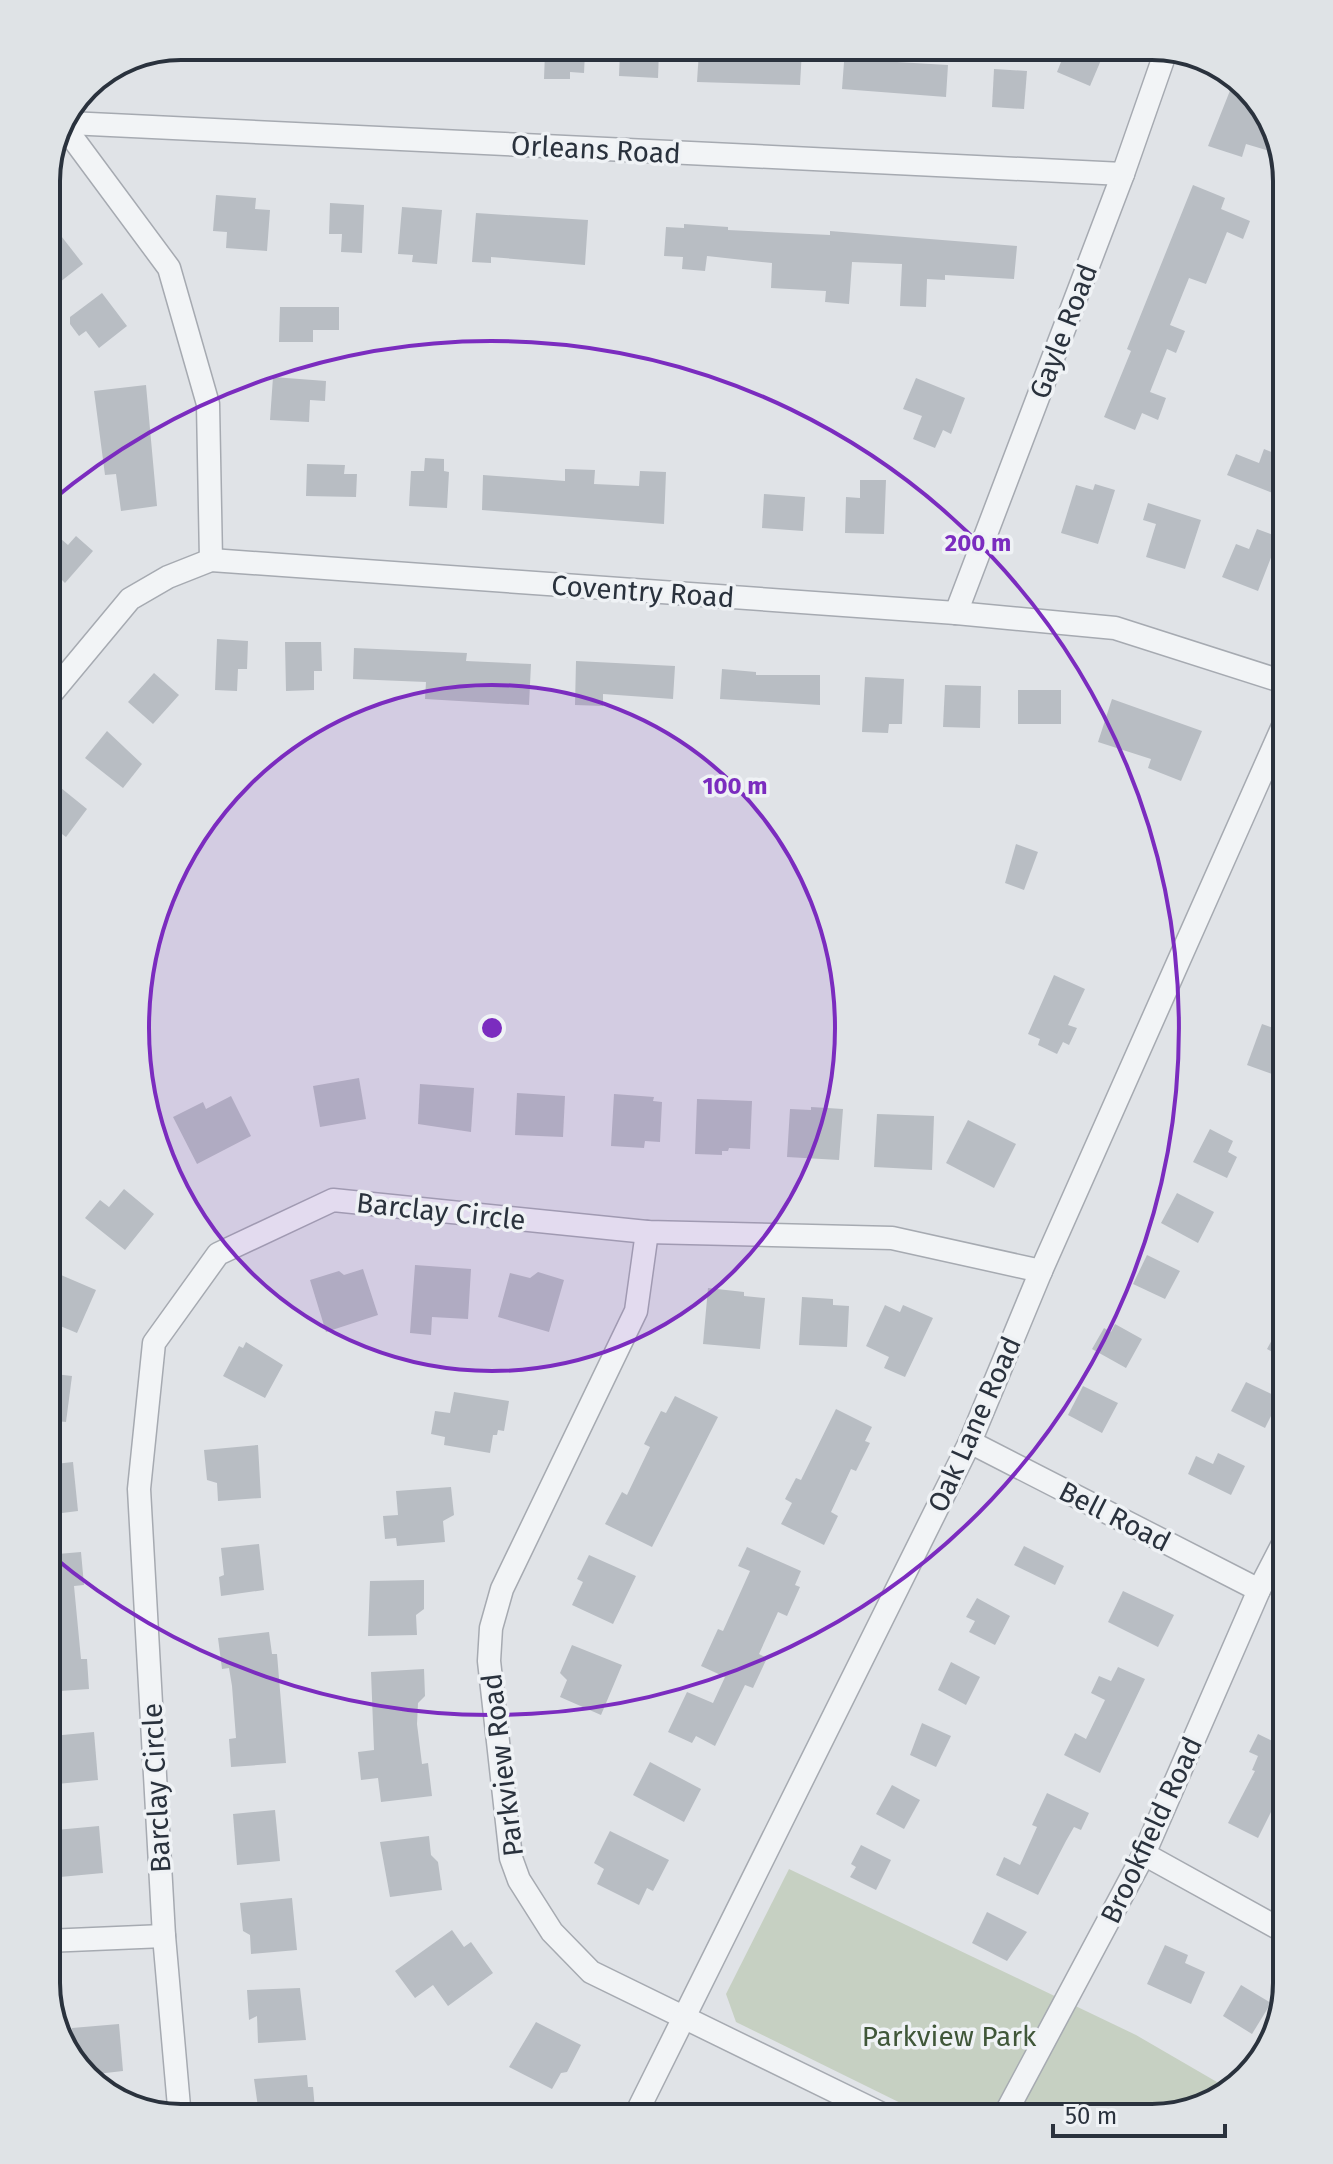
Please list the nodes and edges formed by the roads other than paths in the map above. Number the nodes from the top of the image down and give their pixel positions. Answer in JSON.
{"nodes":[{"id":1,"x":1163,"y":60,"type":"edge"},
{"id":2,"x":75,"y":123,"type":"edge"},
{"id":3,"x":70,"y":134,"type":"edge"},
{"id":4,"x":1123,"y":174,"type":"junction"},
{"id":5,"x":211,"y":560,"type":"junction"},
{"id":6,"x":956,"y":613,"type":"junction"},
{"id":7,"x":1273,"y":679,"type":"edge"},
{"id":8,"x":60,"y":683,"type":"edge"},
{"id":9,"x":1273,"y":749,"type":"edge"},
{"id":10,"x":647,"y":1232,"type":"junction"},
{"id":11,"x":1041,"y":1271,"type":"junction"},
{"id":12,"x":970,"y":1442,"type":"junction"},
{"id":13,"x":1273,"y":1563,"type":"edge"},
{"id":14,"x":1259,"y":1590,"type":"junction"},
{"id":15,"x":1144,"y":1854,"type":"junction"},
{"id":16,"x":1273,"y":1925,"type":"edge"},
{"id":17,"x":164,"y":1936,"type":"junction"},
{"id":18,"x":60,"y":1940,"type":"edge"},
{"id":19,"x":683,"y":2020,"type":"junction"},
{"id":20,"x":179,"y":2104,"type":"edge"},
{"id":21,"x":641,"y":2104,"type":"edge"},
{"id":22,"x":860,"y":2104,"type":"edge"},
{"id":23,"x":1010,"y":2104,"type":"edge"}],
"edges":[{"from":1,"to":4,"type":"street","name":"Gayle Road"},
{"from":2,"to":4,"type":"street","name":"Orleans Road"},
{"from":3,"to":5,"type":"street"},
{"from":4,"to":6,"type":"street","name":"Gayle Road"},
{"from":5,"to":6,"type":"street","name":"Coventry Road"},
{"from":5,"to":8,"type":"street","name":"Coventry Road"},
{"from":6,"to":7,"type":"street","name":"Coventry Road"},
{"from":9,"to":11,"type":"street","name":"Oak Lane Road"},
{"from":10,"to":11,"type":"street","name":"Barclay Circle"},
{"from":10,"to":17,"type":"street","name":"Barclay Circle"},
{"from":10,"to":19,"type":"street","name":"Parkview Road"},
{"from":11,"to":12,"type":"street","name":"Oak Lane Road"},
{"from":12,"to":14,"type":"street","name":"Bell Road"},
{"from":12,"to":19,"type":"street","name":"Oak Lane Road"},
{"from":13,"to":14,"type":"street","name":"Brookfield Road"},
{"from":14,"to":15,"type":"street","name":"Brookfield Road"},
{"from":15,"to":16,"type":"street"},
{"from":15,"to":23,"type":"street","name":"Brookfield Road"},
{"from":17,"to":18,"type":"street"},
{"from":17,"to":20,"type":"street","name":"Barclay Circle"},
{"from":19,"to":21,"type":"street","name":"Oak Lane Road"},
{"from":19,"to":22,"type":"street","name":"Parkview Road"}]}
